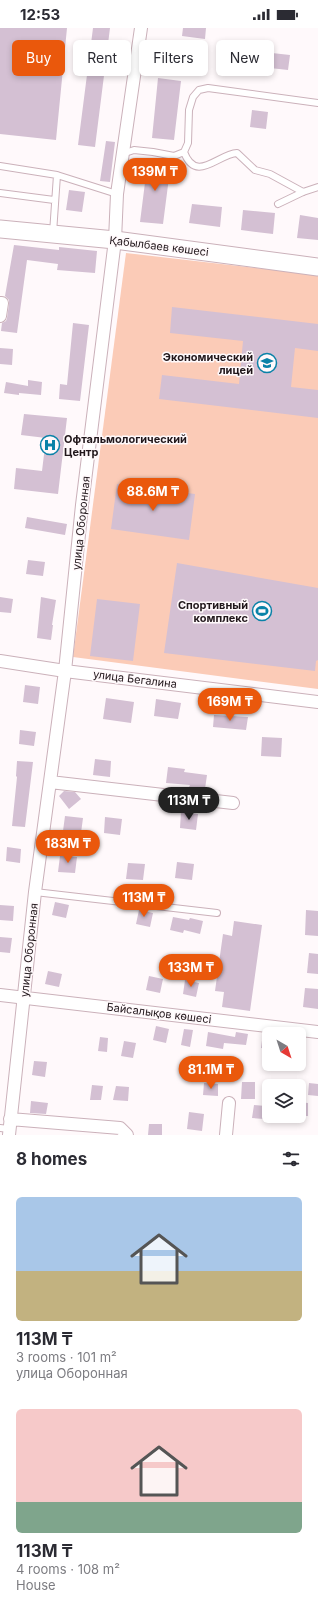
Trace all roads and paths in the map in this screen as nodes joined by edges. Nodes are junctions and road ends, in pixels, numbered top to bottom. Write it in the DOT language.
graph roads {
  1 [pos="141,28"];
  2 [pos="318,103"];
  3 [pos="184,152"];
  4 [pos="122,154"];
  5 [pos="0,166"];
  6 [pos="57,175"];
  7 [pos="318,187"];
  8 [pos="303,192"];
  9 [pos="0,193"];
  10 [pos="117,194"];
  11 [pos="54,200"];
  12 [pos="278,204"];
  13 [pos="0,229"];
  14 [pos="52,234"];
  15 [pos="115,240"];
  16 [pos="318,267"];
  17 [pos="0,302"];
  18 [pos="0,316"];
  19 [pos="0,661"];
  20 [pos="65,670"];
  21 [pos="318,702"];
  22 [pos="50,782"];
  23 [pos="233,803"];
  24 [pos="35,892"];
  25 [pos="217,913"];
  26 [pos="0,995"];
  27 [pos="24,998"];
  28 [pos="318,1032"];
  29 [pos="229,1102"];
  30 [pos="7,1128"];
  31 [pos="127,1135"];
  32 [pos="226,1135"];
  1 -- 4 [label="street, улица Оборонная"];
  2 -- 3 [label="lane"];
  3 -- 4 [label="lane"];
  3 -- 8 [label="lane"];
  4 -- 10 [label="street, улица Оборонная"];
  5 -- 6 [label="lane"];
  6 -- 10 [label="lane"];
  6 -- 11 [label="lane"];
  7 -- 8 [label="lane"];
  8 -- 12 [label="lane"];
  9 -- 11 [label="lane"];
  10 -- 15 [label="street, улица Оборонная"];
  11 -- 14 [label="lane"];
  13 -- 14 [label="main road, Қабылбаев көшесі"];
  14 -- 15 [label="main road, Қабылбаев көшесі"];
  15 -- 16 [label="main road, Қабылбаев көшесі"];
  15 -- 20 [label="street, улица Оборонная"];
  17 -- 18 [label="street"];
  19 -- 20 [label="street, улица Бегалина"];
  20 -- 21 [label="street, улица Бегалина"];
  20 -- 22 [label="street, улица Оборонная"];
  22 -- 23 [label="street"];
  22 -- 24 [label="street, улица Оборонная"];
  24 -- 25 [label="lane"];
  24 -- 27 [label="street, улица Оборонная"];
  26 -- 27 [label="street, Байсалықов көшесі"];
  27 -- 28 [label="street, Байсалықов көшесі"];
  27 -- 30 [label="street, улица Оборонная"];
  29 -- 32 [label="street"];
  30 -- 31 [label="street, улица Оборонная"];
}
